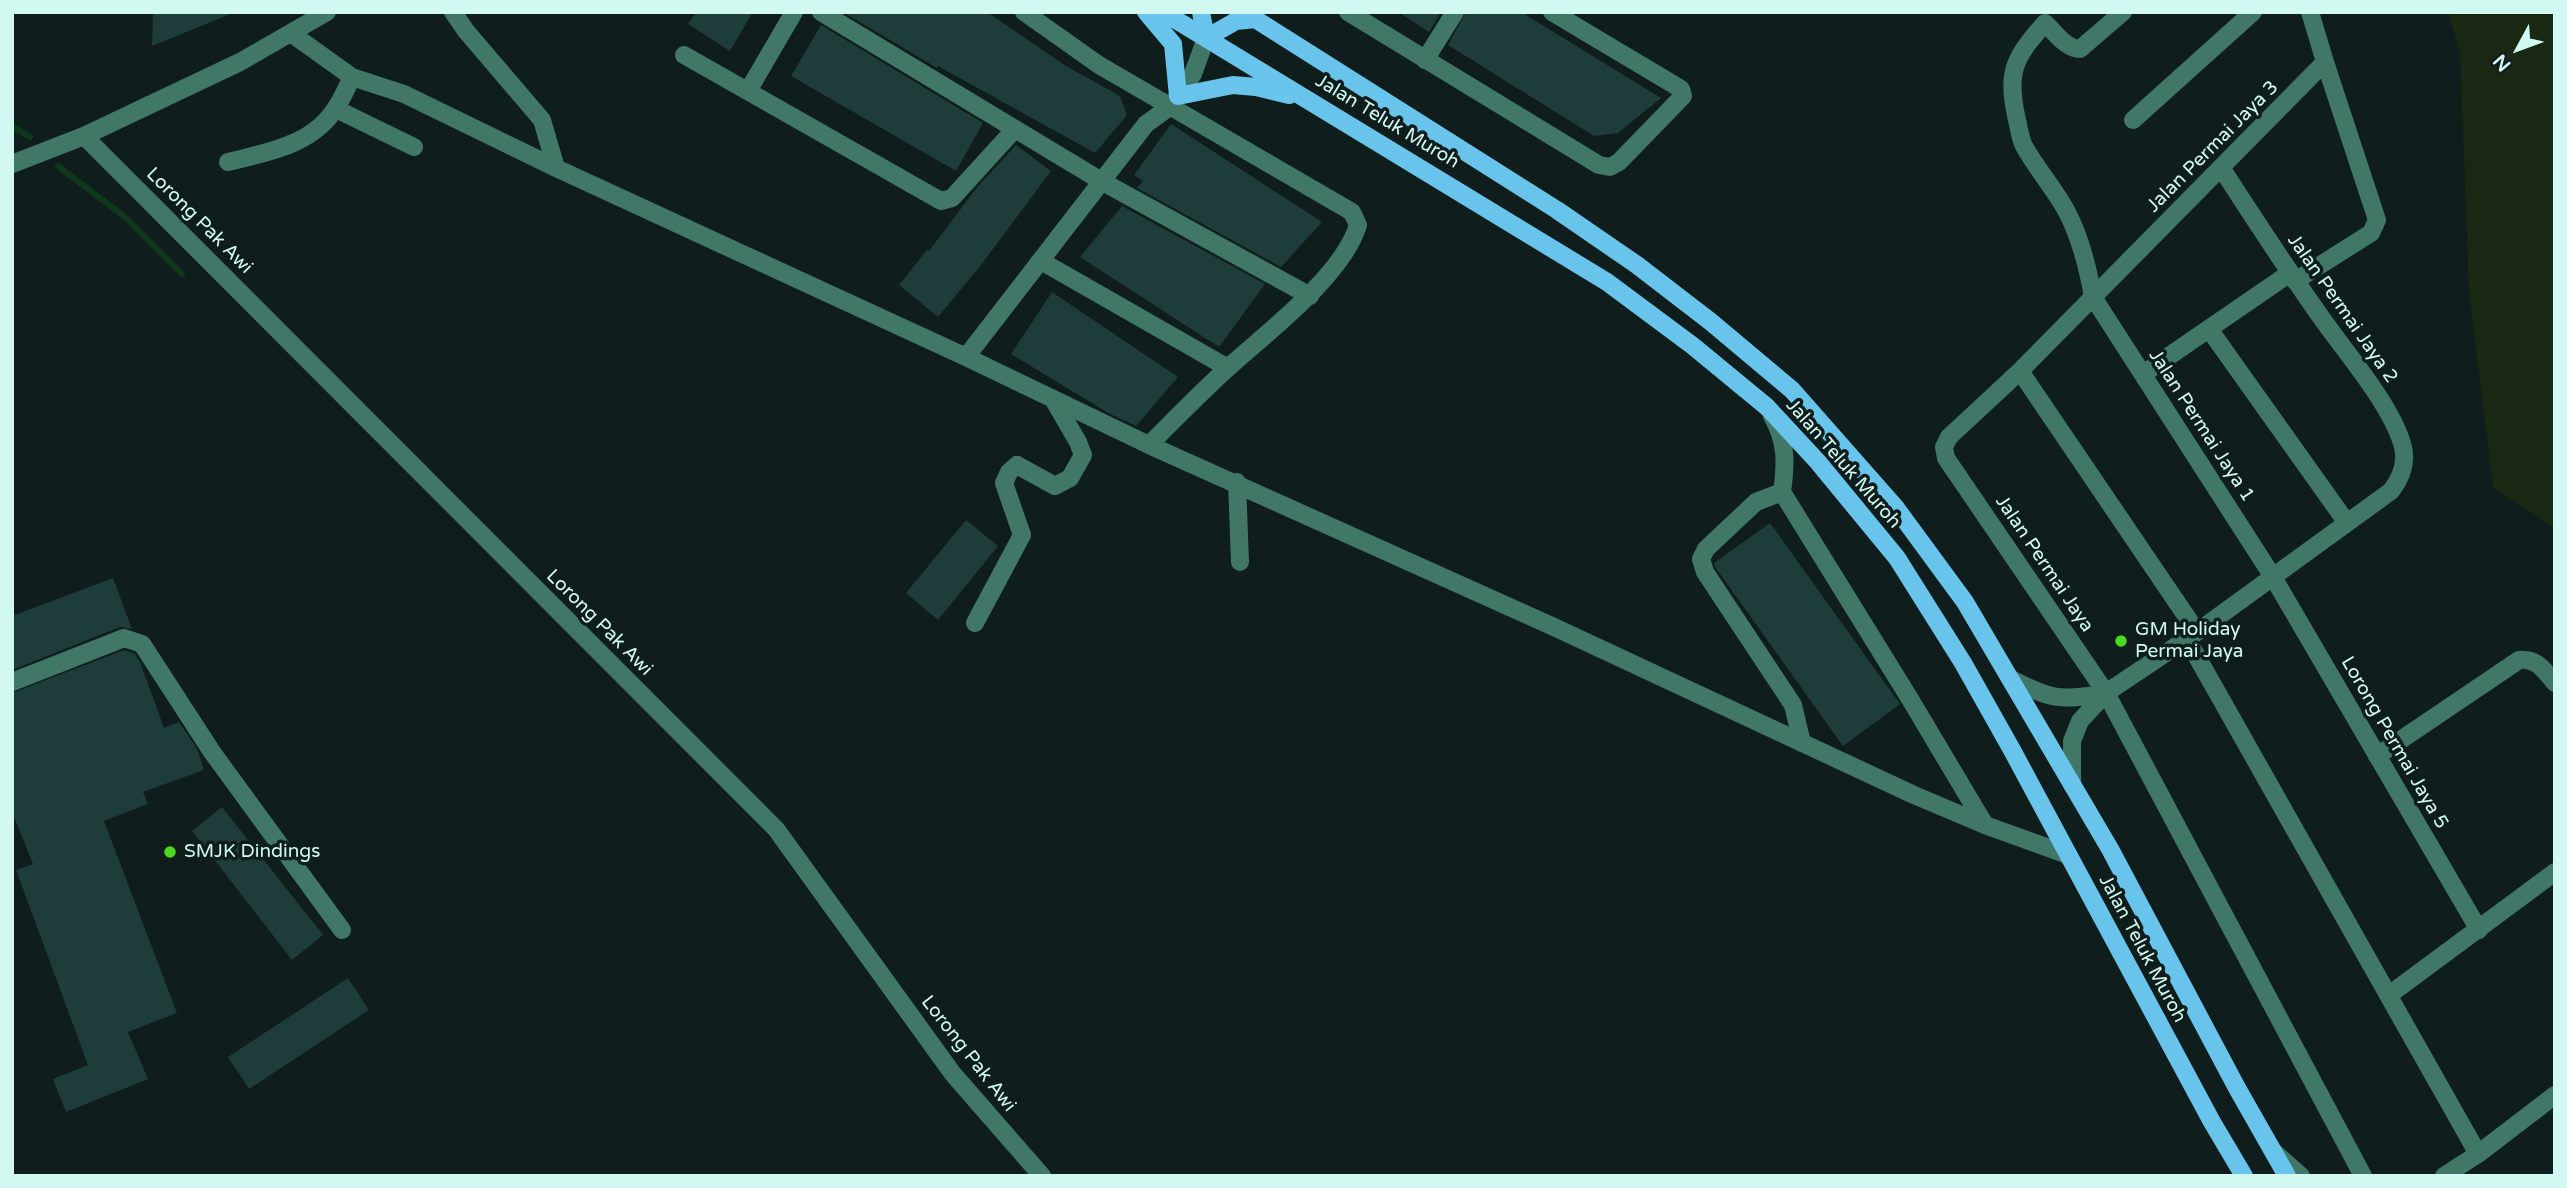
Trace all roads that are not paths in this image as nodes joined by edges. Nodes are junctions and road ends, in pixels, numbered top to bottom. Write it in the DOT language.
graph roads {
  1 [pos="327,12"];
  2 [pos="453,12"];
  3 [pos="794,12"];
  4 [pos="821,12"];
  5 [pos="1024,12"];
  6 [pos="1146,12"];
  7 [pos="1163,12"];
  8 [pos="1201,12"];
  9 [pos="1348,12"];
  10 [pos="1455,12"];
  11 [pos="1552,12"];
  12 [pos="2123,12"];
  13 [pos="2253,12"];
  14 [pos="2310,12"];
  15 [pos="1253,15"];
  16 [pos="2048,18"];
  17 [pos="292,34"];
  18 [pos="1206,38"];
  19 [pos="684,55"];
  20 [pos="1425,60"];
  21 [pos="2325,62"];
  22 [pos="352,77"];
  23 [pos="748,91"];
  24 [pos="1310,100"];
  25 [pos="1174,101"];
  26 [pos="336,109"];
  27 [pos="2133,120"];
  28 [pos="1014,130"];
  29 [pos="84,136"];
  30 [pos="414,147"];
  31 [pos="228,162"];
  32 [pos="12,164"];
  33 [pos="556,168"];
  34 [pos="2222,169"];
  35 [pos="1103,182"];
  36 [pos="1041,261"];
  37 [pos="2292,277"];
  38 [pos="1310,296"];
  39 [pos="2093,297"];
  40 [pos="2208,329"];
  41 [pos="966,357"];
  42 [pos="1228,368"];
  43 [pos="2020,371"];
  44 [pos="2143,374"];
  45 [pos="1053,399"];
  46 [pos="1767,407"];
  47 [pos="1149,444"];
  48 [pos="1946,458"];
  49 [pos="1237,482"];
  50 [pos="1782,492"];
  51 [pos="2347,523"];
  52 [pos="1240,562"];
  53 [pos="2273,578"];
  54 [pos="975,623"];
  55 [pos="2192,635"];
  56 [pos="2011,679"];
  57 [pos="12,682"];
  58 [pos="2555,683"];
  59 [pos="2106,693"];
  60 [pos="1802,743"];
  61 [pos="2377,756"];
  62 [pos="2072,785"];
  63 [pos="1985,825"];
  64 [pos="2068,855"];
  65 [pos="2555,872"];
  66 [pos="342,930"];
  67 [pos="2479,930"];
  68 [pos="2389,995"];
  69 [pos="2555,1095"];
  70 [pos="2274,1152"];
  71 [pos="2478,1154"];
  72 [pos="1042,1176"];
  73 [pos="2244,1176"];
  74 [pos="2287,1176"];
  75 [pos="2301,1176"];
  76 [pos="2363,1176"];
  77 [pos="2444,1176"];
  1 -- 17 [label="street"];
  2 -- 33 [label="street"];
  3 -- 23 [label="street"];
  4 -- 28 [label="street"];
  5 -- 25 [label="street"];
  6 -- 25 [label="main road"];
  7 -- 18 [label="main road, Jalan Teluk Muroh"];
  8 -- 18 [label="main road"];
  9 -- 20 [label="street"];
  10 -- 20 [label="street"];
  11 -- 20 [label="street"];
  12 -- 16 [label="street"];
  13 -- 27 [label="street"];
  14 -- 21 [label="street"];
  15 -- 18 [label="main road"];
  15 -- 56 [label="main road, Jalan Teluk Muroh"];
  16 -- 39 [label="street"];
  17 -- 22 [label="street"];
  17 -- 29 [label="street"];
  18 -- 24 [label="main road, Jalan Teluk Muroh"];
  18 -- 25 [label="street"];
  19 -- 23 [label="street"];
  21 -- 34 [label="street, Jalan Permai Jaya 3"];
  21 -- 37 [label="street"];
  22 -- 26 [label="street"];
  22 -- 33 [label="street"];
  23 -- 28 [label="street"];
  24 -- 25 [label="main road"];
  24 -- 46 [label="main road, Jalan Teluk Muroh"];
  25 -- 35 [label="street"];
  25 -- 38 [label="street"];
  26 -- 30 [label="street"];
  26 -- 31 [label="street"];
  28 -- 35 [label="street"];
  29 -- 32 [label="street"];
  29 -- 72 [label="street, Lorong Pak Awi"];
  33 -- 41 [label="street"];
  34 -- 37 [label="street, Jalan Permai Jaya 2"];
  34 -- 39 [label="street, Jalan Permai Jaya 3"];
  35 -- 36 [label="street"];
  35 -- 38 [label="street"];
  36 -- 41 [label="street"];
  36 -- 42 [label="street"];
  37 -- 40 [label="street"];
  37 -- 51 [label="street, Jalan Permai Jaya 2"];
  38 -- 42 [label="street"];
  39 -- 43 [label="street, Jalan Permai Jaya 3"];
  39 -- 44 [label="street, Jalan Permai Jaya 1"];
  40 -- 44 [label="street"];
  40 -- 51 [label="street"];
  41 -- 45 [label="street"];
  42 -- 47 [label="street"];
  43 -- 48 [label="street, Jalan Permai Jaya 3"];
  43 -- 55 [label="street"];
  44 -- 53 [label="street, Jalan Permai Jaya 1"];
  45 -- 47 [label="street"];
  45 -- 54 [label="street"];
  46 -- 50 [label="street"];
  46 -- 64 [label="main road, Jalan Teluk Muroh"];
  47 -- 49 [label="street"];
  48 -- 59 [label="street, Jalan Permai Jaya"];
  49 -- 52 [label="street"];
  49 -- 60 [label="street"];
  50 -- 60 [label="street"];
  50 -- 63 [label="street"];
  51 -- 53 [label="street"];
  53 -- 55 [label="street"];
  53 -- 61 [label="street, Lorong Permai Jaya 5"];
  55 -- 59 [label="street"];
  55 -- 68 [label="street"];
  56 -- 59 [label="street"];
  56 -- 62 [label="main road, Jalan Teluk Muroh"];
  57 -- 66 [label="street"];
  58 -- 61 [label="street"];
  59 -- 62 [label="street"];
  59 -- 76 [label="street, Jalan Permai Jaya"];
  60 -- 63 [label="street"];
  61 -- 67 [label="street, Lorong Permai Jaya 5"];
  62 -- 70 [label="main road, Jalan Teluk Muroh"];
  63 -- 64 [label="street"];
  64 -- 73 [label="main road, Jalan Teluk Muroh"];
  65 -- 67 [label="street"];
  67 -- 68 [label="street"];
  68 -- 71 [label="street"];
  69 -- 71 [label="street"];
  70 -- 74 [label="main road, Jalan Teluk Muroh"];
  70 -- 75 [label="street"];
  71 -- 77 [label="street"];
}
